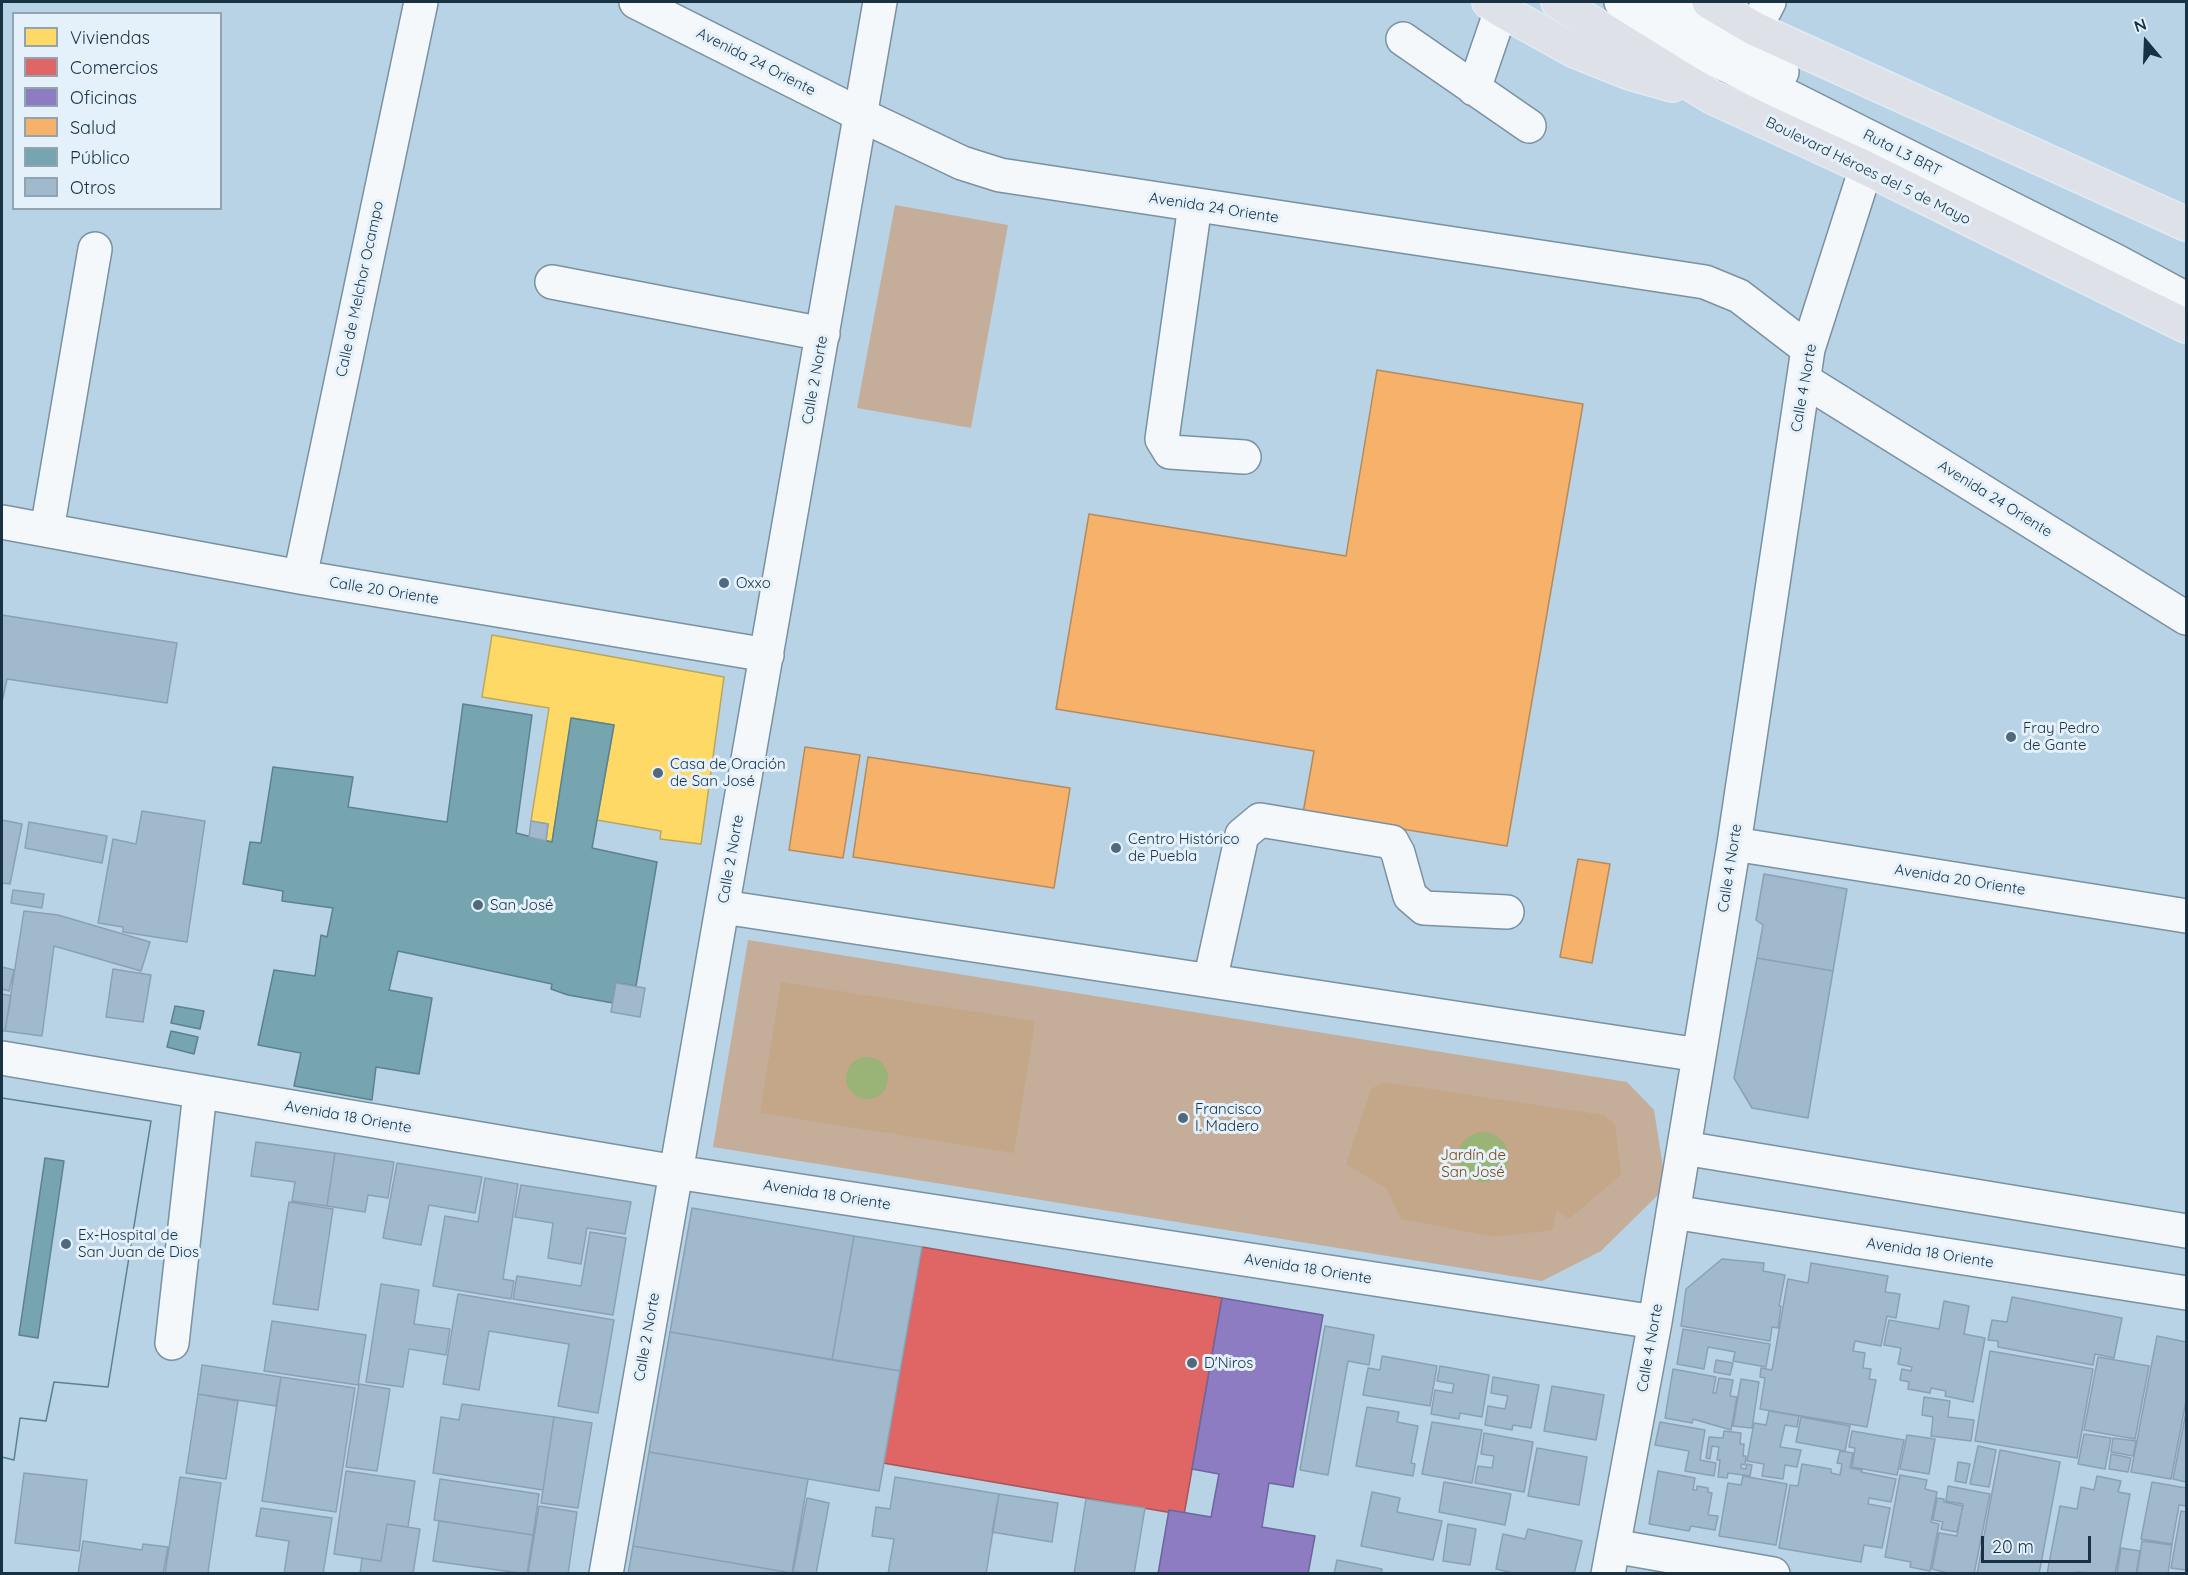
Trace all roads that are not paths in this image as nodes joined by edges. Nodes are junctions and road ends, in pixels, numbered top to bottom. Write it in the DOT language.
graph roads {
  1 [pos="421,2"];
  2 [pos="636,2"];
  3 [pos="1558,2"];
  4 [pos="1622,2"];
  5 [pos="1670,2"];
  6 [pos="1709,2"];
  7 [pos="1719,2"];
  8 [pos="874,4"];
  9 [pos="1495,6"];
  10 [pos="1762,15"];
  11 [pos="1402,39"];
  12 [pos="1474,89"];
  13 [pos="1712,97"];
  14 [pos="861,115"];
  15 [pos="1529,126"];
  16 [pos="1866,168"];
  17 [pos="1195,205"];
  18 [pos="2187,224"];
  19 [pos="95,249"];
  20 [pos="2187,280"];
  21 [pos="552,282"];
  22 [pos="2187,299"];
  23 [pos="2187,326"];
  24 [pos="823,334"];
  25 [pos="1806,364"];
  26 [pos="1244,457"];
  27 [pos="2,522"];
  28 [pos="47,530"];
  29 [pos="300,577"];
  30 [pos="2187,618"];
  31 [pos="767,655"];
  32 [pos="1734,843"];
  33 [pos="723,907"];
  34 [pos="1507,912"];
  35 [pos="2187,916"];
  36 [pos="1210,981"];
  37 [pos="1699,1056"];
  38 [pos="2,1058"];
  39 [pos="200,1092"];
  40 [pos="1684,1148"];
  41 [pos="676,1172"];
  42 [pos="1673,1212"];
  43 [pos="2187,1231"];
  44 [pos="2187,1293"];
  45 [pos="1655,1322"];
  46 [pos="172,1343"];
  47 [pos="1610,1560"];
  48 [pos="606,1574"];
  49 [pos="1773,1574"];
  1 -- 29 [label="street, Calle de Melchor Ocampo"];
  2 -- 14 [label="street, Avenida 24 Oriente"];
  3 -- 13 [label="main road, Boulevard Héroes del 5 de Mayo"];
  4 -- 22 [label="street, Ruta L3 BRT"];
  5 -- 20 [label="street, Ruta L3 BRT"];
  6 -- 10 [label="main road"];
  7 -- 10 [label="main road"];
  8 -- 14 [label="street, Calle 2 Norte"];
  9 -- 12 [label="street"];
  9 -- 13 [label="main road"];
  10 -- 18 [label="main road"];
  11 -- 12 [label="street"];
  12 -- 15 [label="street"];
  13 -- 16 [label="main road, Boulevard Héroes del 5 de Mayo"];
  14 -- 17 [label="street, Avenida 24 Oriente"];
  14 -- 24 [label="street, Calle 2 Norte"];
  16 -- 23 [label="main road, Boulevard Héroes del 5 de Mayo"];
  16 -- 25 [label="street, Calle 4 Norte"];
  17 -- 25 [label="street, Avenida 24 Oriente"];
  17 -- 26 [label="street"];
  19 -- 28 [label="street"];
  21 -- 24 [label="street"];
  24 -- 31 [label="street, Calle 2 Norte"];
  25 -- 30 [label="street, Avenida 24 Oriente"];
  25 -- 32 [label="street, Calle 4 Norte"];
  27 -- 28 [label="street, Calle 20 Oriente"];
  28 -- 29 [label="street, Calle 20 Oriente"];
  29 -- 31 [label="street, Calle 20 Oriente"];
  31 -- 33 [label="street, Calle 2 Norte"];
  32 -- 35 [label="street, Avenida 20 Oriente"];
  32 -- 37 [label="street, Calle 4 Norte"];
  33 -- 36 [label="street"];
  33 -- 41 [label="street, Calle 2 Norte"];
  34 -- 36 [label="street"];
  36 -- 37 [label="street"];
  37 -- 40 [label="street, Calle 4 Norte"];
  38 -- 39 [label="street, Avenida 18 Oriente"];
  39 -- 41 [label="street, Avenida 18 Oriente"];
  39 -- 46 [label="street"];
  40 -- 42 [label="street, Calle 4 Norte"];
  40 -- 43 [label="street"];
  41 -- 45 [label="street, Avenida 18 Oriente"];
  41 -- 48 [label="street, Calle 2 Norte"];
  42 -- 44 [label="street, Avenida 18 Oriente"];
  42 -- 45 [label="street, Calle 4 Norte"];
  45 -- 47 [label="street, Calle 4 Norte"];
  47 -- 49 [label="street"];
}
